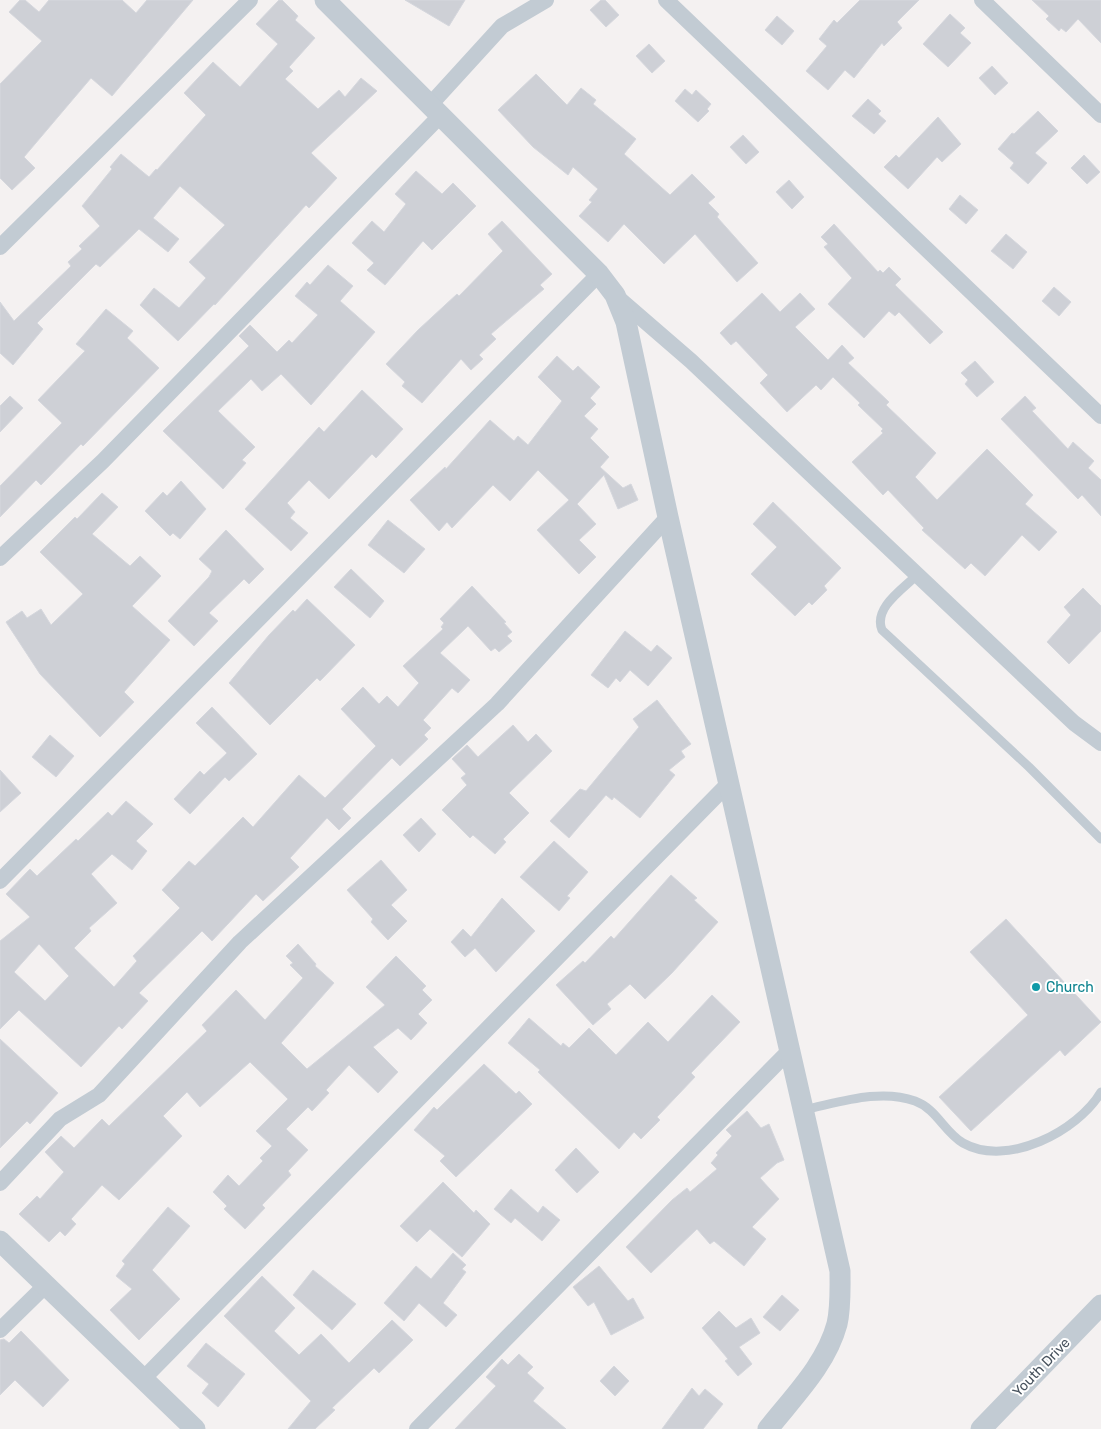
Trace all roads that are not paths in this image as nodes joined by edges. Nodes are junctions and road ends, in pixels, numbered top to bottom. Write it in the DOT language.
graph roads {
  1 [pos="250,0"];
  2 [pos="325,0"];
  3 [pos="546,0"];
  4 [pos="666,0"];
  5 [pos="982,0"];
  6 [pos="434,111"];
  7 [pos="1101,115"];
  8 [pos="0,247"];
  9 [pos="599,274"];
  10 [pos="615,295"];
  11 [pos="1101,416"];
  12 [pos="668,517"];
  13 [pos="0,558"];
  14 [pos="917,575"];
  15 [pos="1101,743"];
  16 [pos="728,784"];
  17 [pos="1101,839"];
  18 [pos="0,881"];
  19 [pos="789,1051"];
  20 [pos="1101,1092"];
  21 [pos="802,1110"];
  22 [pos="0,1183"];
  23 [pos="0,1241"];
  24 [pos="46,1285"];
  25 [pos="1101,1305"];
  26 [pos="0,1330"];
  27 [pos="143,1379"];
  28 [pos="195,1429"];
  29 [pos="417,1429"];
  30 [pos="768,1429"];
  31 [pos="981,1429"];
  1 -- 8 [label="street"];
  2 -- 6 [label="street"];
  3 -- 6 [label="street"];
  4 -- 11 [label="street"];
  5 -- 7 [label="street"];
  6 -- 9 [label="street"];
  6 -- 13 [label="street"];
  9 -- 10 [label="street"];
  9 -- 18 [label="street"];
  10 -- 12 [label="street"];
  10 -- 14 [label="street"];
  12 -- 16 [label="street"];
  12 -- 22 [label="street"];
  14 -- 15 [label="street"];
  14 -- 17 [label="lane"];
  16 -- 19 [label="street"];
  16 -- 27 [label="street"];
  19 -- 21 [label="street"];
  19 -- 29 [label="street"];
  20 -- 21 [label="lane"];
  21 -- 30 [label="street"];
  23 -- 24 [label="street"];
  24 -- 26 [label="street"];
  24 -- 27 [label="street"];
  25 -- 31 [label="street, Youth Drive"];
  27 -- 28 [label="street"];
}
